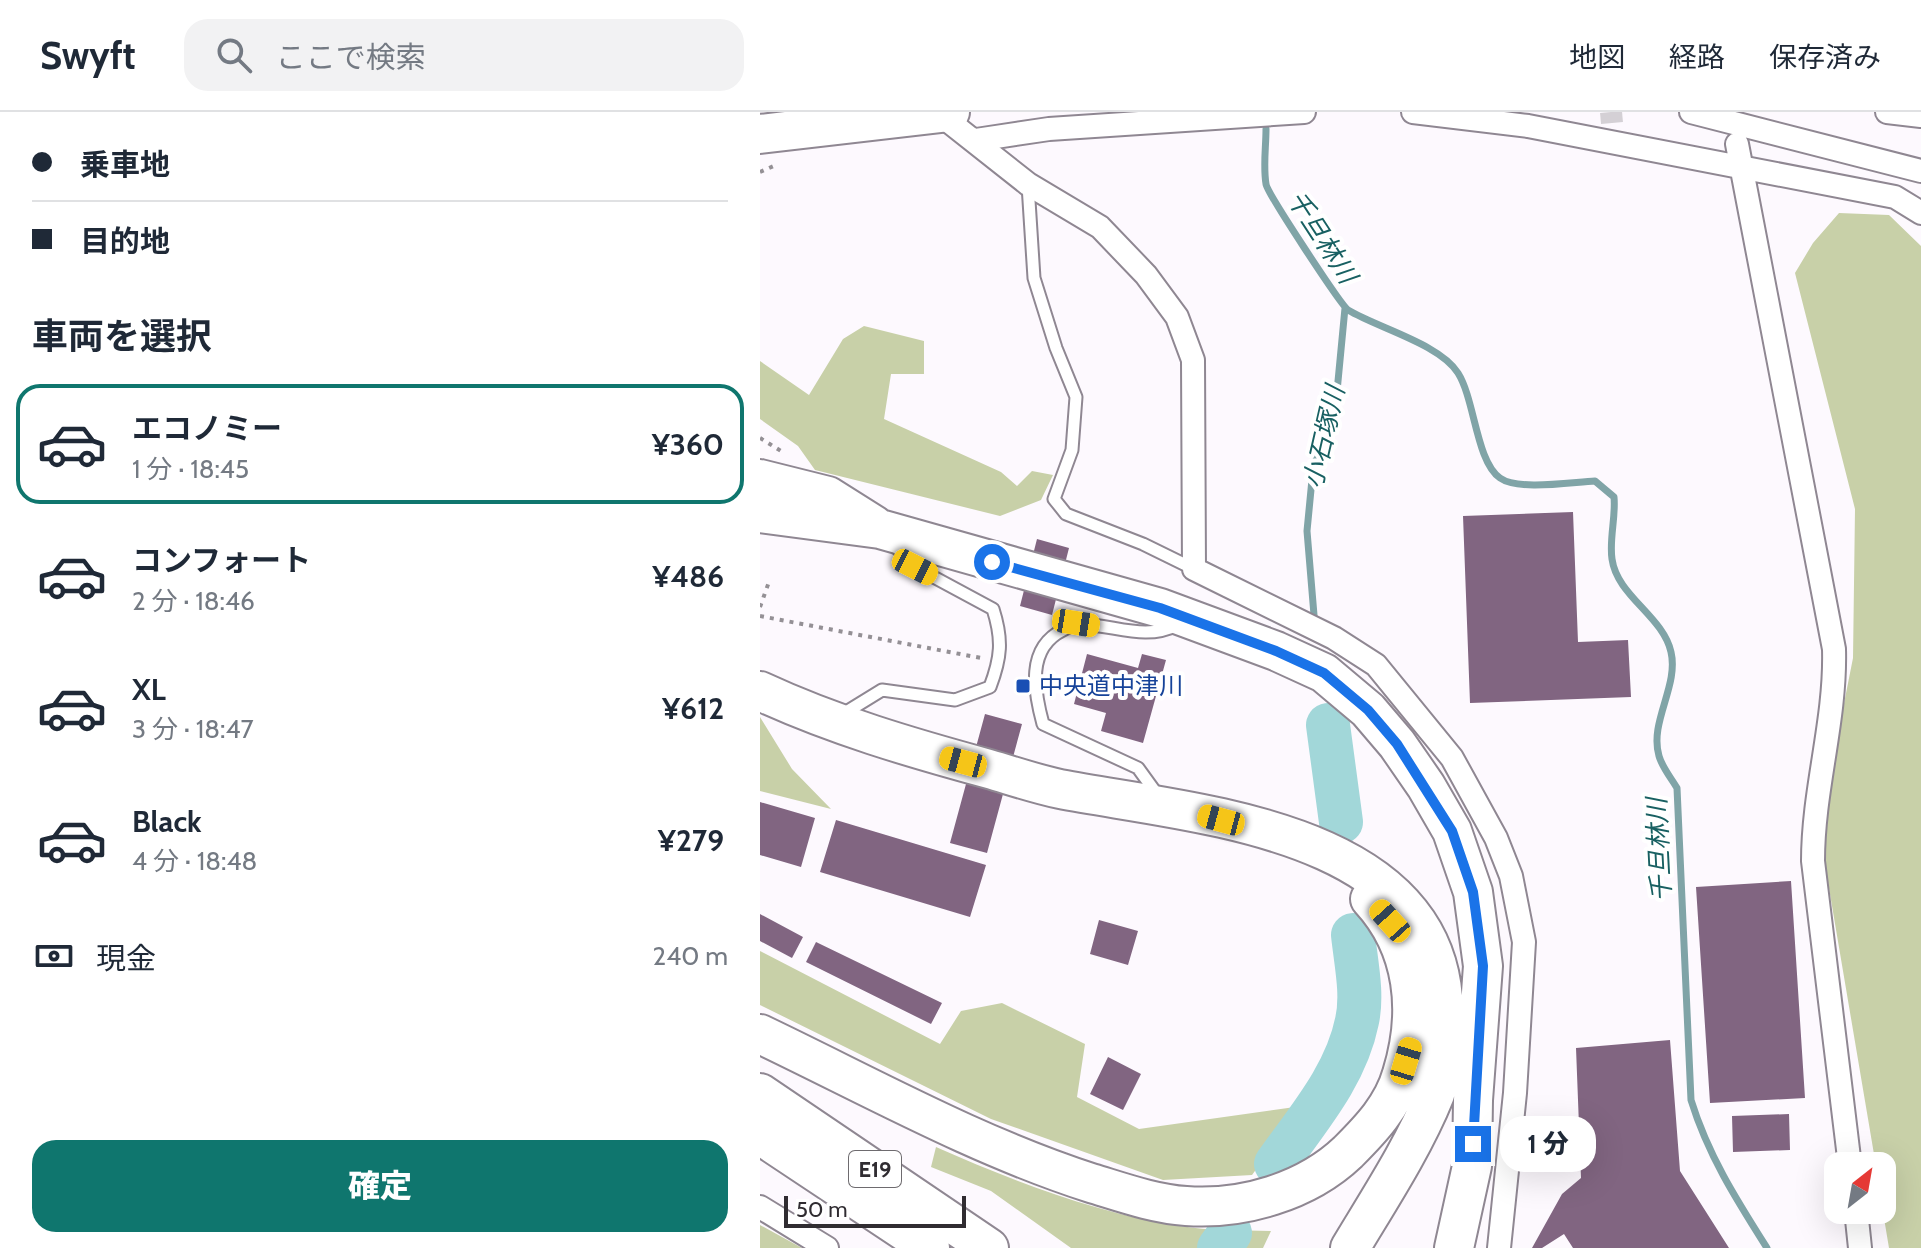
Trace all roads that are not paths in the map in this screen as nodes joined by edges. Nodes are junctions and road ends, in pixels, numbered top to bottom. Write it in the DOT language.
graph roads {
  1 [pos="938,112"];
  2 [pos="950,112"];
  3 [pos="1304,112"];
  4 [pos="1413,112"];
  5 [pos="1691,112"];
  6 [pos="1887,112"];
  7 [pos="1921,116"];
  8 [pos="760,134"];
  9 [pos="976,140"];
  10 [pos="1737,144"];
  11 [pos="1739,168"];
  12 [pos="1921,171"];
  13 [pos="1028,184"];
  14 [pos="1921,213"];
  15 [pos="760,479"];
  16 [pos="760,513"];
  17 [pos="880,529"];
  18 [pos="1194,569"];
  19 [pos="1190,619"];
  20 [pos="760,667"];
  21 [pos="760,691"];
  22 [pos="834,720"];
  23 [pos="1166,807"];
  24 [pos="1288,839"];
  25 [pos="1479,1020"];
  26 [pos="760,1034"];
  27 [pos="760,1093"];
  28 [pos="760,1135"];
  29 [pos="1848,1152"];
  30 [pos="760,1207"];
  31 [pos="1857,1224"];
  32 [pos="827,1248"];
  33 [pos="930,1248"];
  34 [pos="989,1248"];
  35 [pos="1350,1248"];
  36 [pos="1377,1248"];
  37 [pos="1454,1248"];
  38 [pos="1499,1248"];
  39 [pos="1860,1248"];
  1 -- 2 [label="highway"];
  1 -- 8 [label="highway"];
  1 -- 9 [label="street"];
  3 -- 9 [label="street"];
  4 -- 11 [label="street"];
  5 -- 12 [label="street"];
  6 -- 7 [label="street"];
  9 -- 13 [label="street"];
  10 -- 11 [label="street"];
  11 -- 14 [label="street"];
  11 -- 29 [label="street"];
  13 -- 18 [label="street"];
  13 -- 18 [label="lane"];
  15 -- 17 [label="highway"];
  16 -- 17 [label="highway"];
  17 -- 19 [label="highway"];
  17 -- 22 [label="lane"];
  18 -- 38 [label="street"];
  19 -- 23 [label="lane"];
  19 -- 25 [label="highway"];
  20 -- 22 [label="highway"];
  21 -- 22 [label="highway"];
  22 -- 23 [label="highway"];
  23 -- 24 [label="highway"];
  24 -- 26 [label="highway"];
  24 -- 35 [label="highway"];
  25 -- 36 [label="highway"];
  25 -- 37 [label="highway"];
  27 -- 34 [label="highway, E19"];
  28 -- 33 [label="highway, E19"];
  30 -- 32 [label="street"];
  31 -- 39 [label="street"];
}
